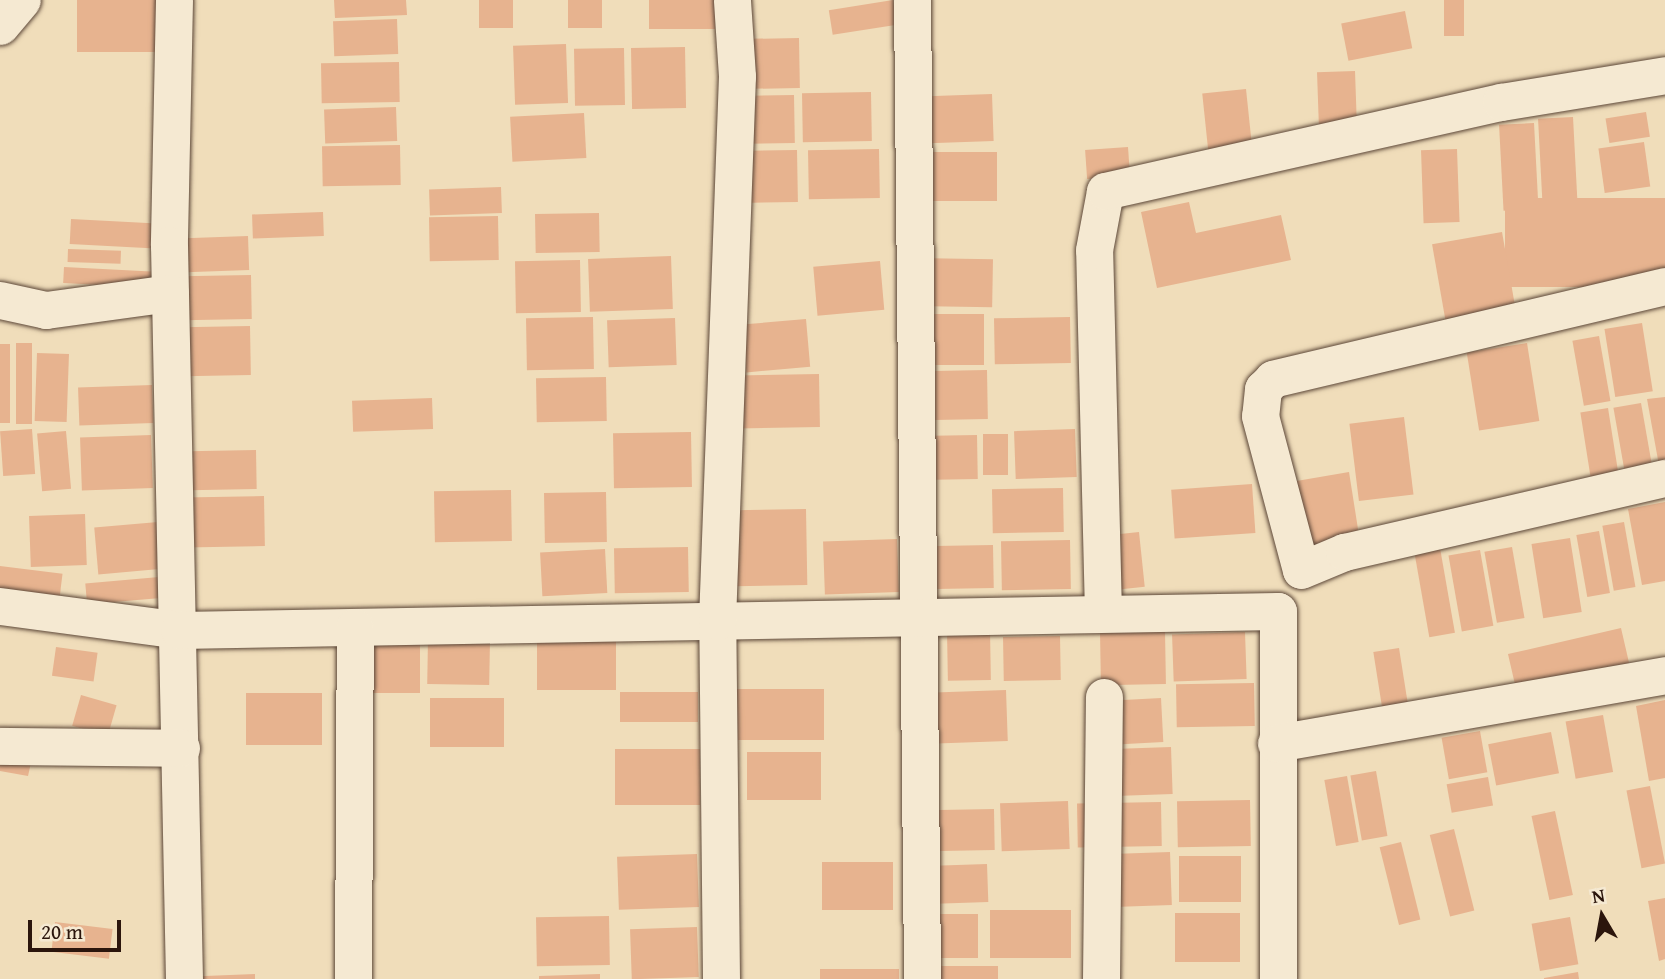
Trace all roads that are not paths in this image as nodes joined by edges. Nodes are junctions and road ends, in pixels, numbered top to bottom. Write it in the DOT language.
graph roads {
  1 [pos="22,0"];
  2 [pos="174,0"];
  3 [pos="732,0"];
  4 [pos="912,0"];
  5 [pos="0,26"];
  6 [pos="1665,75"];
  7 [pos="1665,286"];
  8 [pos="170,293"];
  9 [pos="0,300"];
  10 [pos="1665,478"];
  11 [pos="0,606"];
  12 [pos="1103,614"];
  13 [pos="914,617"];
  14 [pos="717,621"];
  15 [pos="355,627"];
  16 [pos="179,630"];
  17 [pos="1665,675"];
  18 [pos="1104,697"];
  19 [pos="1276,743"];
  20 [pos="0,746"];
  21 [pos="181,748"];
  22 [pos="184,979"];
  23 [pos="353,979"];
  24 [pos="721,979"];
  25 [pos="922,979"];
  26 [pos="1101,979"];
  27 [pos="1278,979"];
  1 -- 5 [label="street"];
  2 -- 8 [label="street"];
  3 -- 14 [label="street"];
  4 -- 13 [label="street"];
  6 -- 12 [label="street"];
  7 -- 10 [label="street"];
  8 -- 9 [label="street"];
  8 -- 16 [label="street"];
  11 -- 16 [label="street"];
  12 -- 13 [label="street"];
  12 -- 19 [label="street"];
  13 -- 14 [label="street"];
  13 -- 25 [label="street"];
  14 -- 15 [label="street"];
  14 -- 24 [label="street"];
  15 -- 16 [label="street"];
  15 -- 23 [label="street"];
  16 -- 21 [label="street"];
  17 -- 19 [label="street"];
  18 -- 26 [label="street"];
  19 -- 27 [label="street"];
  20 -- 21 [label="street"];
  21 -- 22 [label="street"];
}
